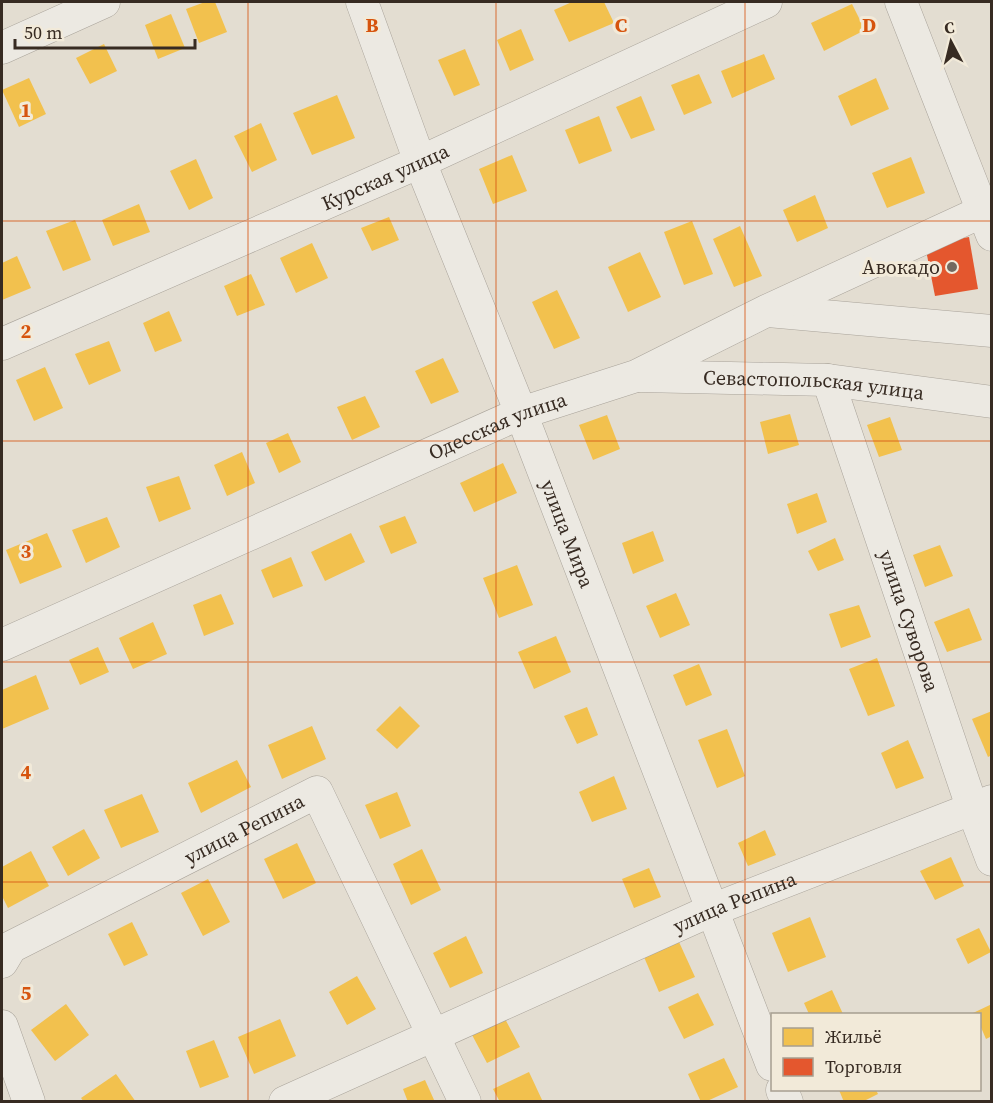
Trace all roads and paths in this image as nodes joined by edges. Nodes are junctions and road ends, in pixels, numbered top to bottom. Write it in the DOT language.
graph roads {
  1 [pos="104,2"];
  2 [pos="362,2"];
  3 [pos="766,2"];
  4 [pos="901,2"];
  5 [pos="2,48"];
  6 [pos="420,162"];
  7 [pos="988,217"];
  8 [pos="766,311"];
  9 [pos="992,331"];
  10 [pos="2,344"];
  11 [pos="636,376"];
  12 [pos="828,380"];
  13 [pos="992,402"];
  14 [pos="521,413"];
  15 [pos="2,645"];
  16 [pos="982,805"];
  17 [pos="992,860"];
  18 [pos="712,910"];
  19 [pos="2,962"];
  20 [pos="2,1026"];
  21 [pos="434,1035"];
  22 [pos="771,1062"];
  23 [pos="29,1101"];
  24 [pos="285,1101"];
  25 [pos="465,1101"];
  1 -- 5 [label="street"];
  2 -- 6 [label="street, улица Мира"];
  3 -- 6 [label="street, Курская улица"];
  4 -- 7 [label="street"];
  6 -- 10 [label="street, Курская улица"];
  6 -- 14 [label="street, улица Мира"];
  7 -- 8 [label="street, Одесская улица"];
  8 -- 9 [label="street"];
  8 -- 11 [label="street, Одесская улица"];
  11 -- 12 [label="street, Севастопольская улица"];
  11 -- 14 [label="street, Одесская улица"];
  12 -- 13 [label="street, Севастопольская улица"];
  12 -- 16 [label="street, улица Суворова"];
  14 -- 15 [label="street, Одесская улица"];
  14 -- 18 [label="street, улица Мира"];
  16 -- 17 [label="street, улица Суворова"];
  16 -- 18 [label="street, улица Репина"];
  18 -- 21 [label="street, улица Репина"];
  18 -- 22 [label="street, улица Мира"];
  19 -- 21 [label="street, улица Репина"];
  20 -- 23 [label="street"];
  21 -- 24 [label="street, улица Репина"];
  21 -- 25 [label="street, улица Репина"];
}
